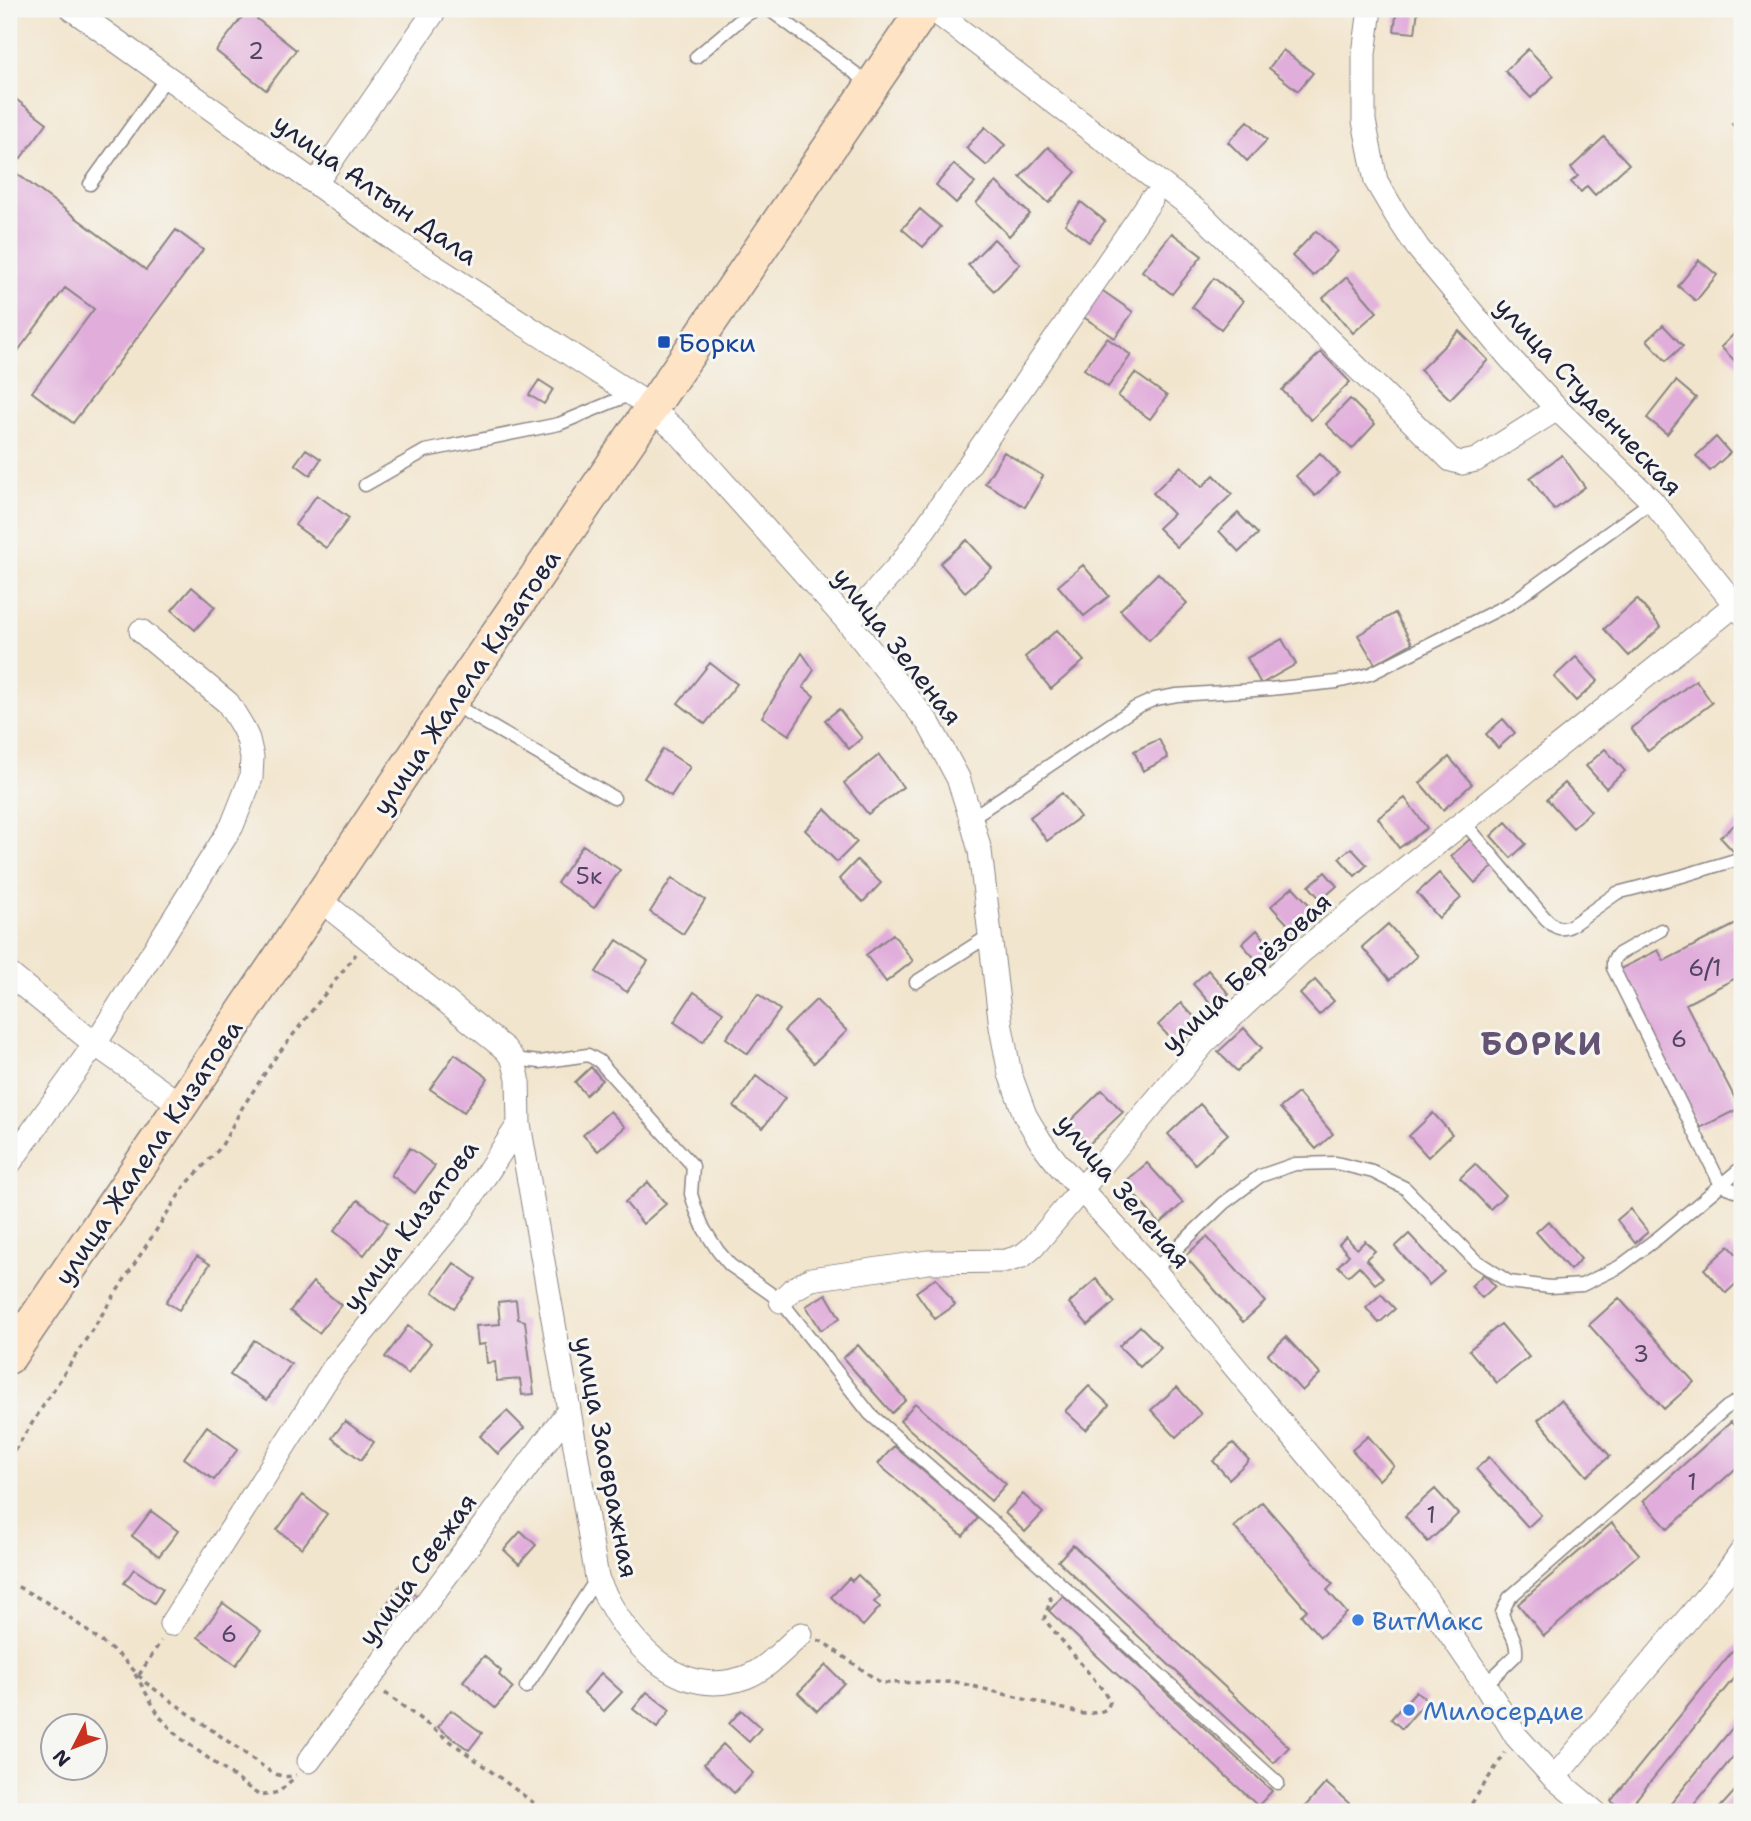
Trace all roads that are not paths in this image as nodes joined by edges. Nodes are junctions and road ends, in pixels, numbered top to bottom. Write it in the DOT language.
graph roads {
  1 [pos="72,9"];
  2 [pos="436,9"];
  3 [pos="766,9"];
  4 [pos="924,9"];
  5 [pos="932,9"];
  6 [pos="1370,9"];
  7 [pos="696,57"];
  8 [pos="167,77"];
  9 [pos="871,85"];
  10 [pos="316,183"];
  11 [pos="90,184"];
  12 [pos="1151,200"];
  13 [pos="641,401"];
  14 [pos="1557,409"];
  15 [pos="365,485"];
  16 [pos="1652,501"];
  17 [pos="1739,609"];
  18 [pos="848,622"];
  19 [pos="141,632"];
  20 [pos="450,703"];
  21 [pos="614,798"];
  22 [pos="971,818"];
  23 [pos="1464,821"];
  24 [pos="1742,858"];
  25 [pos="319,899"];
  26 [pos="1661,930"];
  27 [pos="990,935"];
  28 [pos="9,974"];
  29 [pos="916,982"];
  30 [pos="95,1044"];
  31 [pos="513,1059"];
  32 [pos="181,1105"];
  33 [pos="519,1124"];
  34 [pos="9,1164"];
  35 [pos="1742,1167"];
  36 [pos="1721,1185"];
  37 [pos="1080,1189"];
  38 [pos="1742,1193"];
  39 [pos="1154,1270"];
  40 [pos="781,1301"];
  41 [pos="9,1357"];
  42 [pos="1742,1401"];
  43 [pos="569,1410"];
  44 [pos="1742,1551"];
  45 [pos="1735,1571"];
  46 [pos="597,1577"];
  47 [pos="171,1624"];
  48 [pos="801,1634"];
  49 [pos="1485,1685"];
  50 [pos="526,1688"];
  51 [pos="309,1761"];
  52 [pos="1554,1778"];
  53 [pos="1278,1783"];
  54 [pos="1595,1812"];
  1 -- 8 [label="street, улица Алтын Дала"];
  2 -- 10 [label="street"];
  3 -- 7 [label="lane"];
  3 -- 9 [label="lane"];
  4 -- 9 [label="main road, улица Жалела Кизатова"];
  5 -- 14 [label="street"];
  6 -- 14 [label="street, улица Студенческая"];
  8 -- 10 [label="street, улица Алтын Дала"];
  8 -- 11 [label="lane"];
  9 -- 13 [label="main road, улица Жалела Кизатова"];
  10 -- 13 [label="street, улица Алтын Дала"];
  12 -- 18 [label="street"];
  13 -- 15 [label="lane"];
  13 -- 18 [label="street, улица Зеленая"];
  13 -- 20 [label="main road, улица Жалела Кизатова"];
  14 -- 16 [label="street, улица Студенческая"];
  16 -- 17 [label="street, улица Студенческая"];
  16 -- 22 [label="lane"];
  17 -- 23 [label="street, улица Берёзовая"];
  18 -- 22 [label="street, улица Зеленая"];
  19 -- 30 [label="street"];
  20 -- 21 [label="lane"];
  20 -- 25 [label="main road, улица Жалела Кизатова"];
  22 -- 27 [label="street, улица Зеленая"];
  23 -- 24 [label="lane"];
  23 -- 37 [label="street, улица Берёзовая"];
  25 -- 31 [label="street"];
  25 -- 32 [label="main road, улица Жалела Кизатова"];
  26 -- 36 [label="lane"];
  27 -- 29 [label="lane"];
  27 -- 37 [label="street, улица Зеленая"];
  28 -- 30 [label="street"];
  30 -- 32 [label="street"];
  30 -- 34 [label="street"];
  31 -- 33 [label="street"];
  31 -- 40 [label="lane"];
  32 -- 41 [label="main road, улица Жалела Кизатова"];
  33 -- 43 [label="street, улица Заовражная"];
  33 -- 47 [label="street, улица Кизатова"];
  35 -- 36 [label="lane"];
  36 -- 38 [label="lane"];
  36 -- 39 [label="lane"];
  37 -- 39 [label="street, улица Зеленая"];
  37 -- 40 [label="street, улица Берёзовая"];
  39 -- 49 [label="street, улица Зеленая"];
  40 -- 53 [label="lane"];
  42 -- 49 [label="lane"];
  43 -- 46 [label="street, улица Заовражная"];
  43 -- 51 [label="street, улица Свежая"];
  44 -- 45 [label="street"];
  45 -- 52 [label="street"];
  46 -- 48 [label="street, улица Заовражная"];
  46 -- 50 [label="lane"];
  49 -- 52 [label="street, улица Зеленая"];
  52 -- 54 [label="street, улица Зеленая"];
}
